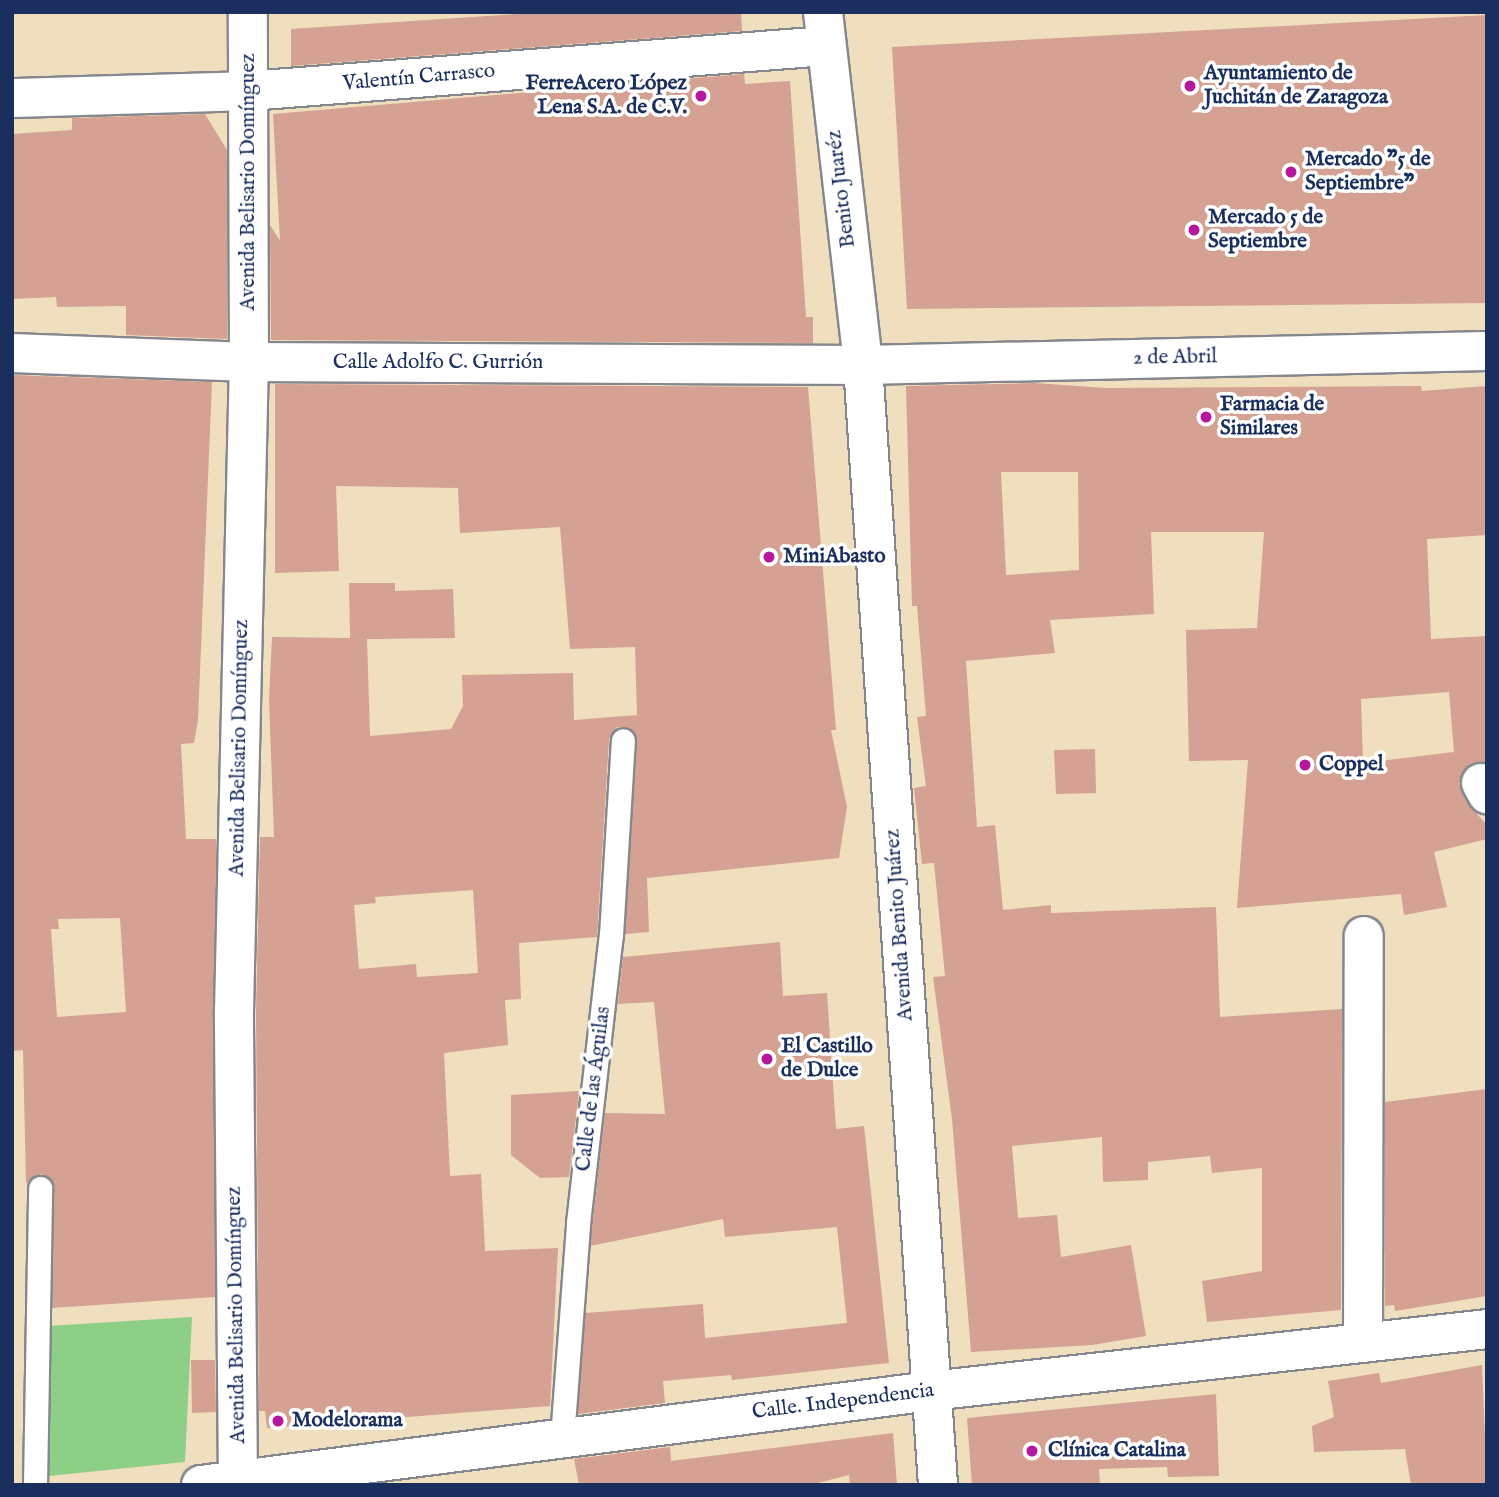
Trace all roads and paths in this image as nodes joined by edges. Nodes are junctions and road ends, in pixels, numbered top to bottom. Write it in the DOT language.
graph roads {
  1 [pos="248,12"];
  2 [pos="825,29"];
  3 [pos="249,91"];
  4 [pos="12,98"];
  5 [pos="1487,351"];
  6 [pos="12,353"];
  7 [pos="249,362"];
  8 [pos="863,365"];
  9 [pos="623,740"];
  10 [pos="1364,936"];
  11 [pos="40,1188"];
  12 [pos="1487,1329"];
  13 [pos="1363,1343"];
  14 [pos="931,1391"];
  15 [pos="562,1438"];
  16 [pos="238,1482"];
  17 [pos="35,1485"];
  18 [pos="201,1485"];
  19 [pos="938,1485"];
  1 -- 3 [label="street, Avenida Belisario Domínguez"];
  2 -- 3 [label="street, Valentín Carrasco"];
  2 -- 8 [label="street, Benito Juaréz"];
  3 -- 4 [label="street, Valentín Carrasco"];
  3 -- 7 [label="street, Avenida Belisario Domínguez"];
  5 -- 8 [label="street, 2 de Abril"];
  6 -- 7 [label="street, Calle Adolfo C. Gurrión"];
  7 -- 8 [label="street, Calle Adolfo C. Gurrión"];
  7 -- 16 [label="street, Avenida Belisario Domínguez"];
  8 -- 14 [label="street, Avenida Benito Juárez"];
  9 -- 15 [label="lane, Calle de las Águilas"];
  10 -- 13 [label="street"];
  11 -- 17 [label="lane"];
  12 -- 13 [label="street, Calle. Independencia"];
  13 -- 14 [label="street, Calle. Independencia"];
  14 -- 15 [label="street, Calle. Independencia"];
  14 -- 19 [label="street, Avenida Benito Juárez"];
  15 -- 16 [label="street, Calle. Independencia"];
  16 -- 18 [label="street, Calle. Independencia"];
}
